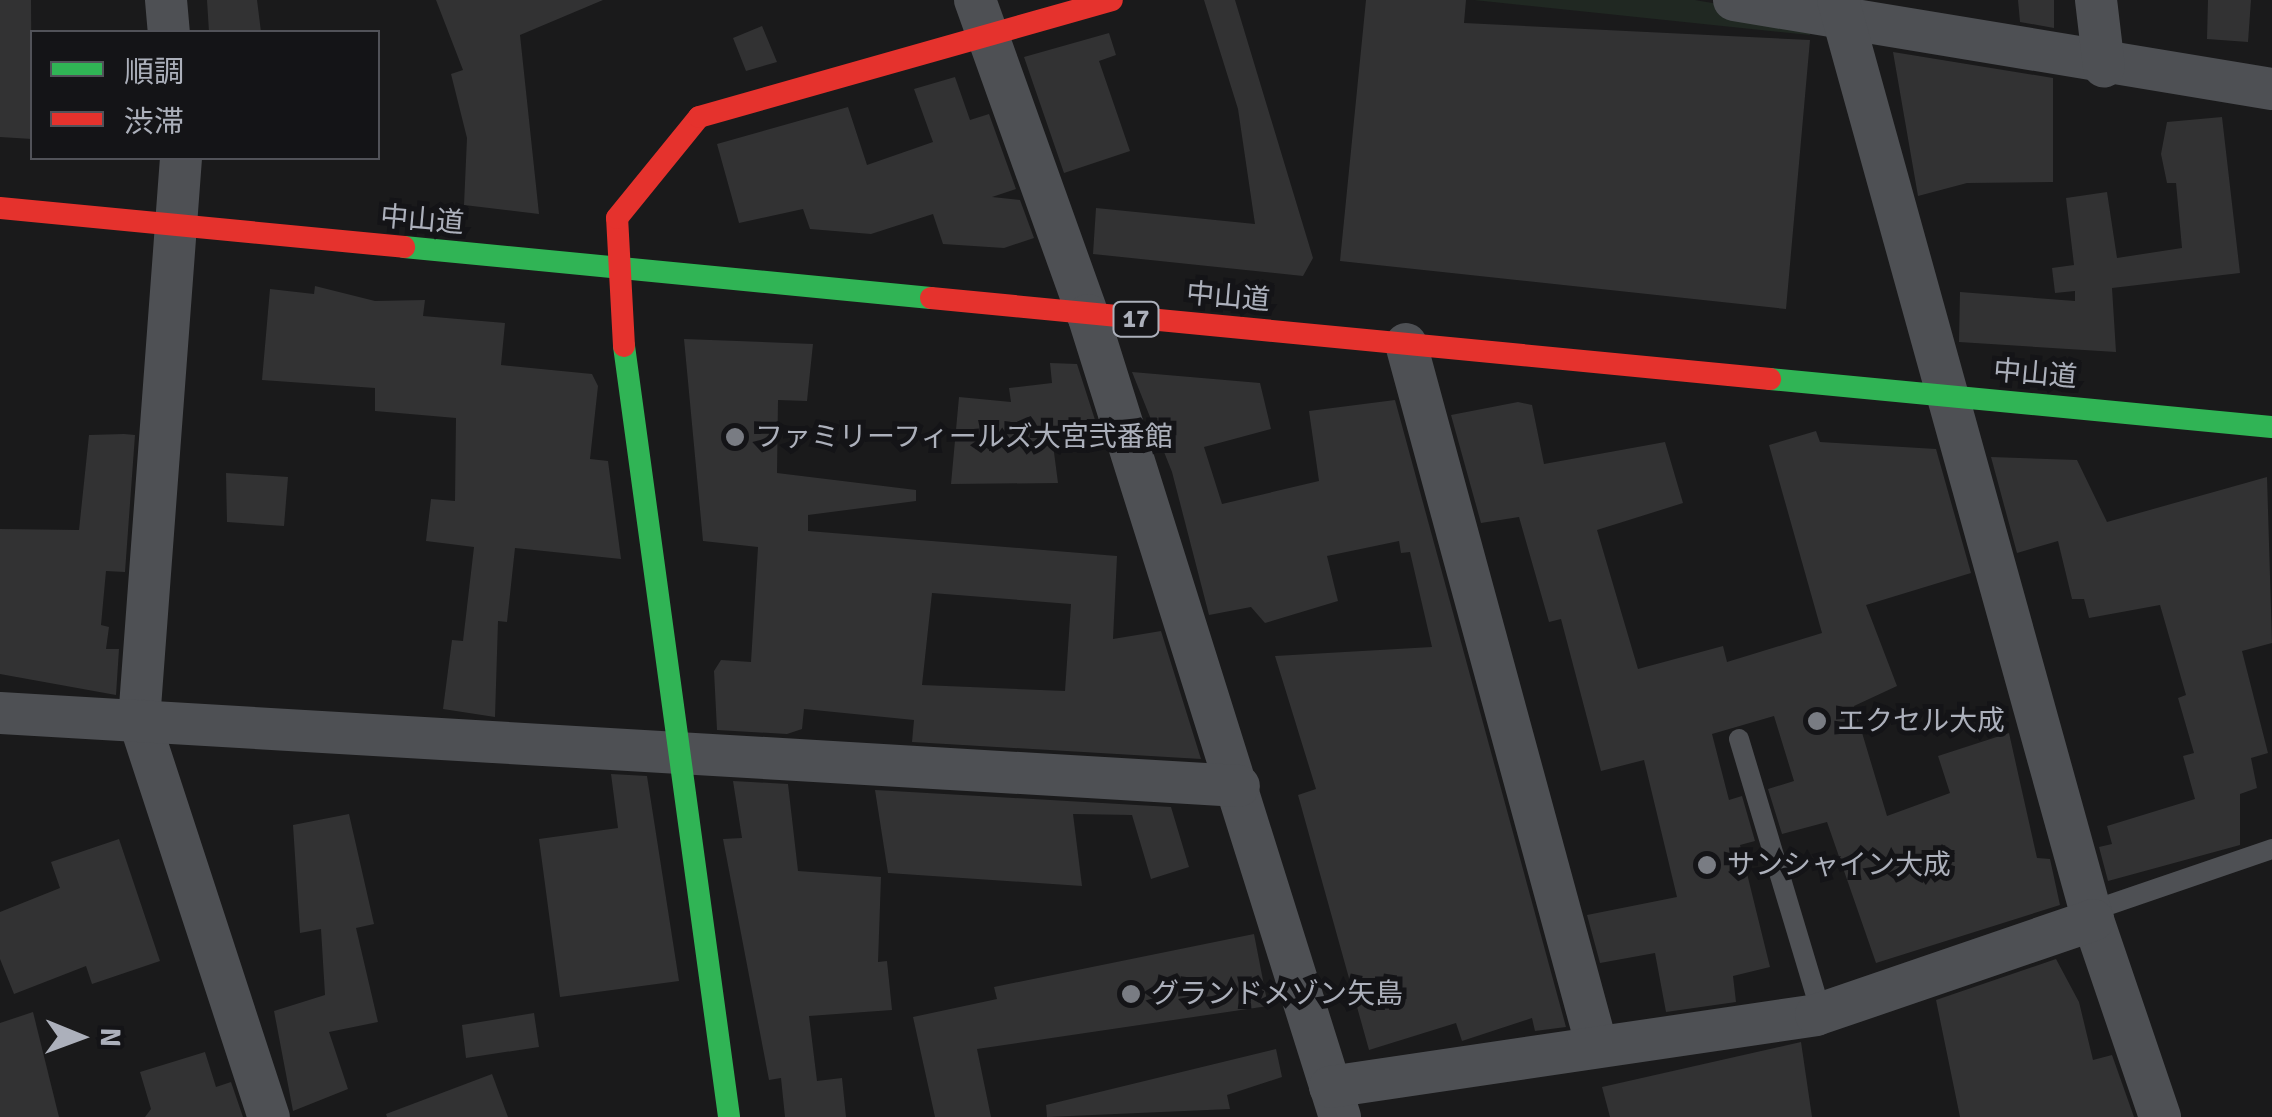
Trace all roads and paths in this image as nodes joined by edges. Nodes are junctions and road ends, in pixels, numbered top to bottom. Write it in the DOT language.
graph roads {
  1 [pos="166,0"];
  2 [pos="1734,0"];
  3 [pos="2096,0"];
  4 [pos="1103,1"];
  5 [pos="1838,10"];
  6 [pos="981,18"];
  7 [pos="169,30"];
  8 [pos="2104,67"];
  9 [pos="2272,88"];
  10 [pos="181,160"];
  11 [pos="0,208"];
  12 [pos="182,225"];
  13 [pos="613,268"];
  14 [pos="1088,315"];
  15 [pos="1406,344"];
  16 [pos="1943,396"];
  17 [pos="2272,427"];
  18 [pos="0,713"];
  19 [pos="139,720"];
  20 [pos="1739,739"];
  21 [pos="676,748"];
  22 [pos="1239,786"];
  23 [pos="2272,849"];
  24 [pos="2092,915"];
  25 [pos="1821,1012"];
  26 [pos="1597,1048"];
  27 [pos="1335,1102"];
  28 [pos="269,1117"];
  29 [pos="729,1117"];
  30 [pos="2160,1117"];
  1 -- 7 [label="street"];
  2 -- 5 [label="street"];
  3 -- 8 [label="street"];
  4 -- 6 [label="main road"];
  5 -- 8 [label="street"];
  5 -- 16 [label="street"];
  6 -- 13 [label="main road"];
  6 -- 14 [label="street"];
  8 -- 9 [label="street"];
  10 -- 12 [label="street"];
  11 -- 12 [label="main road, 中山道 / 17"];
  12 -- 13 [label="main road, 中山道 / 17"];
  12 -- 19 [label="street"];
  13 -- 14 [label="main road, 中山道 / 17"];
  13 -- 21 [label="main road"];
  14 -- 15 [label="main road, 中山道 / 17"];
  14 -- 22 [label="street"];
  15 -- 16 [label="main road, 中山道 / 17"];
  15 -- 26 [label="street"];
  16 -- 17 [label="main road, 中山道 / 17"];
  16 -- 24 [label="street"];
  18 -- 19 [label="street"];
  19 -- 21 [label="street"];
  19 -- 28 [label="street"];
  20 -- 25 [label="lane"];
  21 -- 22 [label="street"];
  21 -- 29 [label="main road"];
  22 -- 27 [label="street"];
  23 -- 24 [label="lane"];
  24 -- 25 [label="street"];
  24 -- 30 [label="street"];
  25 -- 26 [label="street"];
  26 -- 27 [label="street"];
}
